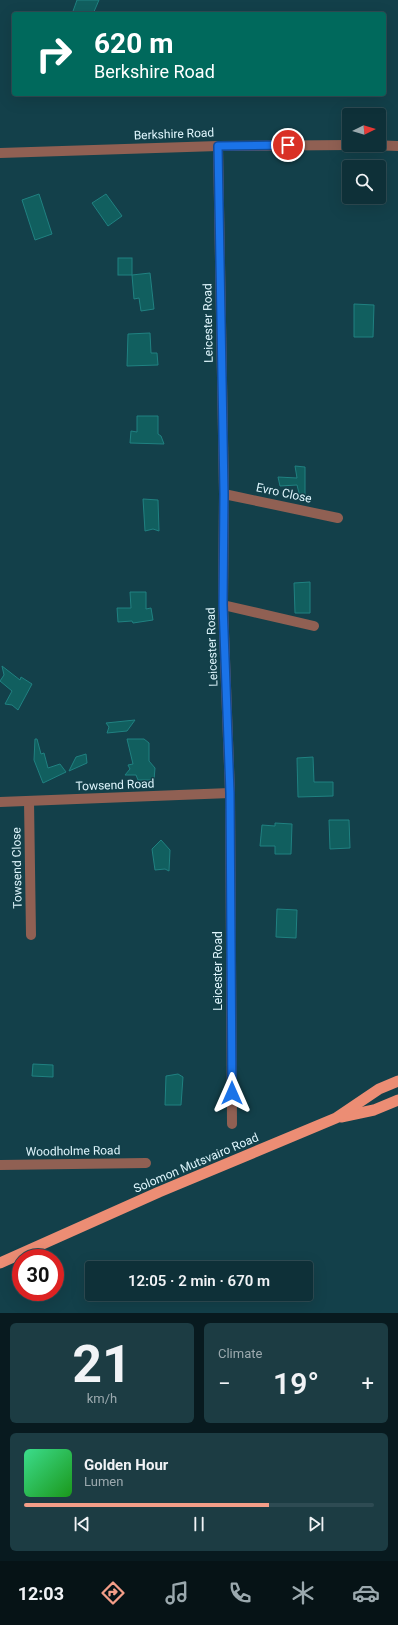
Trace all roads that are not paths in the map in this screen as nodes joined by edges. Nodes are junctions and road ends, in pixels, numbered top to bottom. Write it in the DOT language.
graph roads {
  1 [pos="342,145"];
  2 [pos="218,146"];
  3 [pos="386,146"];
  4 [pos="398,146"];
  5 [pos="0,153"];
  6 [pos="224,494"];
  7 [pos="338,518"];
  8 [pos="223,605"];
  9 [pos="314,626"];
  10 [pos="230,793"];
  11 [pos="30,801"];
  12 [pos="0,802"];
  13 [pos="31,935"];
  14 [pos="398,1081"];
  15 [pos="398,1100"];
  16 [pos="336,1118"];
  17 [pos="232,1124"];
  18 [pos="146,1163"];
  19 [pos="0,1165"];
  20 [pos="0,1263"];
  1 -- 2 [label="street, Berkshire Road"];
  2 -- 5 [label="street, Berkshire Road"];
  2 -- 6 [label="street, Leicester Road"];
  3 -- 4 [label="street"];
  6 -- 7 [label="street, Evro Close"];
  6 -- 8 [label="street, Leicester Road"];
  8 -- 9 [label="street"];
  8 -- 10 [label="street, Leicester Road"];
  10 -- 11 [label="street, Towsend Road"];
  10 -- 17 [label="street, Leicester Road"];
  11 -- 12 [label="street, Towsend Road"];
  11 -- 13 [label="street, Towsend Close"];
  14 -- 16 [label="highway, Solomon Mutsvairo Road"];
  15 -- 16 [label="highway"];
  16 -- 20 [label="highway, Solomon Mutsvairo Road"];
  18 -- 19 [label="street, Woodholme Road"];
}
